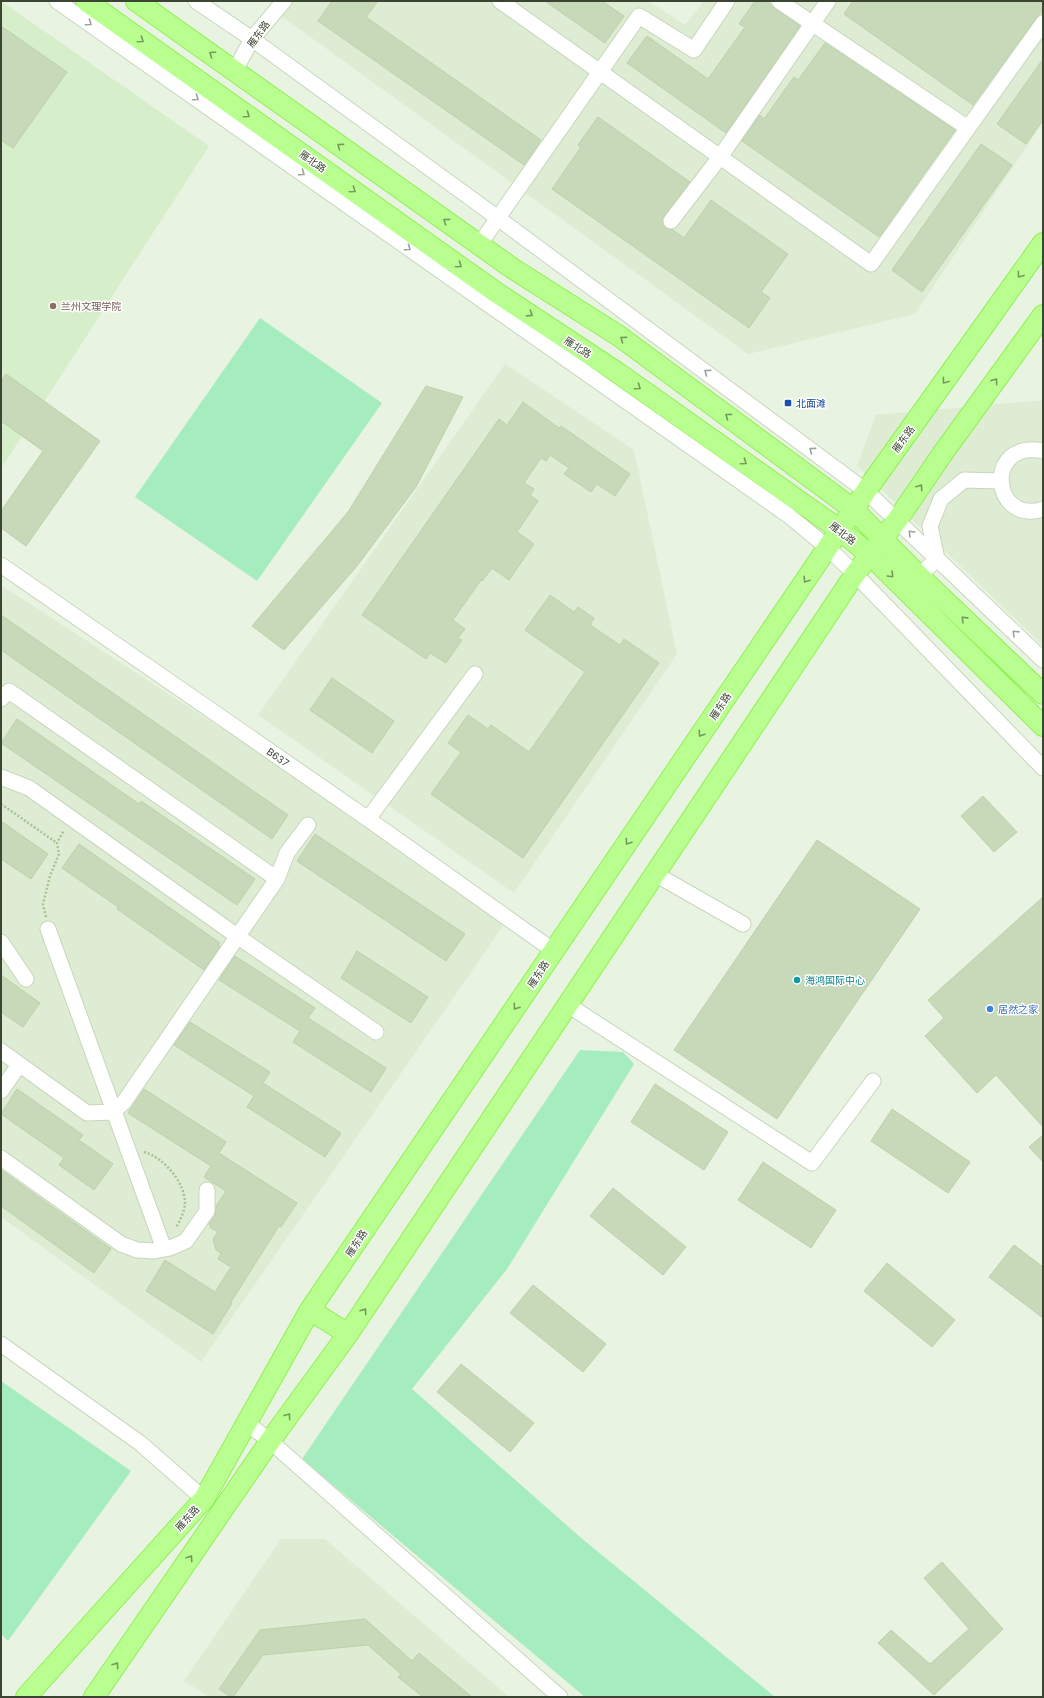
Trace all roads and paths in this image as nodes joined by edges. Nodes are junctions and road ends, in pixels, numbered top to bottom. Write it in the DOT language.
graph roads {
  1 [pos="57,1"];
  2 [pos="86,1"];
  3 [pos="136,1"];
  4 [pos="196,1"];
  5 [pos="284,1"];
  6 [pos="500,1"];
  7 [pos="727,1"];
  8 [pos="779,1"];
  9 [pos="828,1"];
  10 [pos="812,23"];
  11 [pos="1043,23"];
  12 [pos="252,39"];
  13 [pos="235,70"];
  14 [pos="600,72"];
  15 [pos="968,128"];
  16 [pos="720,157"];
  17 [pos="498,218"];
  18 [pos="671,221"];
  19 [pos="1043,243"];
  20 [pos="479,245"];
  21 [pos="1043,315"];
  22 [pos="1043,451"];
  23 [pos="1000,481"];
  24 [pos="866,490"];
  25 [pos="854,509"];
  26 [pos="1043,509"];
  27 [pos="898,519"];
  28 [pos="840,530"];
  29 [pos="883,539"];
  30 [pos="828,548"];
  31 [pos="870,555"];
  32 [pos="936,559"];
  33 [pos="1,565"];
  34 [pos="855,574"];
  35 [pos="919,576"];
  36 [pos="1043,660"];
  37 [pos="476,674"];
  38 [pos="1043,694"];
  39 [pos="1,699"];
  40 [pos="1043,726"];
  41 [pos="1043,768"];
  42 [pos="1,777"];
  43 [pos="1,804"];
  44 [pos="70,817"];
  45 [pos="368,819"];
  46 [pos="308,825"];
  47 [pos="57,843"];
  48 [pos="655,874"];
  49 [pos="277,879"];
  50 [pos="743,924"];
  51 [pos="48,929"];
  52 [pos="236,936"];
  53 [pos="1,942"];
  54 [pos="554,951"];
  55 [pos="26,979"];
  56 [pos="568,1005"];
  57 [pos="376,1032"];
  58 [pos="1,1051"];
  59 [pos="20,1065"];
  60 [pos="873,1081"];
  61 [pos="1,1091"];
  62 [pos="113,1112"];
  63 [pos="128,1153"];
  64 [pos="1,1158"];
  65 [pos="207,1190"];
  66 [pos="163,1246"];
  67 [pos="310,1310"];
  68 [pos="348,1334"];
  69 [pos="1,1344"];
  70 [pos="248,1424"];
  71 [pos="270,1441"];
  72 [pos="204,1499"];
  73 [pos="26,1697"];
  74 [pos="94,1697"];
  75 [pos="560,1697"];
  1 -- 30 [label="street, one-way"];
  2 -- 28 [label="main road, 雁北路, one-way"];
  13 -- 3 [label="main road, one-way"];
  4 -- 12 [label="street"];
  5 -- 12 [label="street, 雁东路"];
  6 -- 14 [label="street"];
  7 -- 14 [label="street"];
  8 -- 10 [label="street"];
  9 -- 10 [label="street"];
  10 -- 15 [label="street"];
  10 -- 16 [label="street"];
  11 -- 15 [label="street"];
  12 -- 13 [label="street, 雁东路"];
  12 -- 17 [label="street"];
  20 -- 13 [label="main road, one-way"];
  14 -- 16 [label="street"];
  14 -- 17 [label="street"];
  15 -- 16 [label="street"];
  16 -- 18 [label="street"];
  17 -- 20 [label="street"];
  24 -- 17 [label="street, one-way"];
  19 -- 24 [label="main road, 雁东路, one-way"];
  25 -- 20 [label="main road, one-way"];
  27 -- 21 [label="main road, one-way"];
  22 -- 23 [label="street"];
  23 -- 26 [label="street"];
  23 -- 32 [label="street"];
  24 -- 25 [label="main road, 雁东路"];
  24 -- 27 [label="street"];
  25 -- 28 [label="main road, 雁东路"];
  25 -- 29 [label="main road"];
  27 -- 29 [label="main road"];
  32 -- 27 [label="street, one-way"];
  28 -- 30 [label="main road, 雁东路"];
  28 -- 31 [label="main road, 雁北路"];
  29 -- 31 [label="main road"];
  29 -- 35 [label="main road"];
  30 -- 34 [label="street"];
  30 -- 54 [label="main road, 雁东路, one-way"];
  31 -- 34 [label="main road"];
  31 -- 40 [label="main road, 雁北路, one-way"];
  32 -- 35 [label="street"];
  36 -- 32 [label="street, one-way"];
  33 -- 45 [label="street, B637"];
  34 -- 41 [label="street"];
  34 -- 48 [label="main road"];
  38 -- 35 [label="main road, one-way"];
  37 -- 45 [label="street"];
  39 -- 49 [label="street"];
  42 -- 44 [label="street"];
  43 -- 47 [label="path"];
  44 -- 47 [label="path"];
  44 -- 52 [label="street"];
  45 -- 54 [label="street, B637"];
  46 -- 49 [label="street"];
  47 -- 51 [label="path"];
  48 -- 50 [label="street"];
  48 -- 56 [label="main road"];
  49 -- 52 [label="street"];
  51 -- 62 [label="street"];
  52 -- 57 [label="street"];
  52 -- 62 [label="street"];
  53 -- 55 [label="street"];
  54 -- 67 [label="main road, 雁东路, one-way"];
  56 -- 60 [label="street"];
  68 -- 56 [label="main road, one-way"];
  58 -- 59 [label="street"];
  59 -- 61 [label="street"];
  59 -- 62 [label="street"];
  62 -- 63 [label="street"];
  63 -- 66 [label="street"];
  63 -- 66 [label="path"];
  64 -- 66 [label="street"];
  65 -- 66 [label="street"];
  67 -- 68 [label="main road"];
  67 -- 70 [label="main road, 雁东路"];
  71 -- 68 [label="main road, one-way"];
  69 -- 72 [label="street"];
  70 -- 71 [label="street"];
  70 -- 72 [label="main road, 雁东路"];
  74 -- 71 [label="main road, one-way"];
  71 -- 75 [label="street"];
  72 -- 73 [label="main road, 雁东路"];
}
